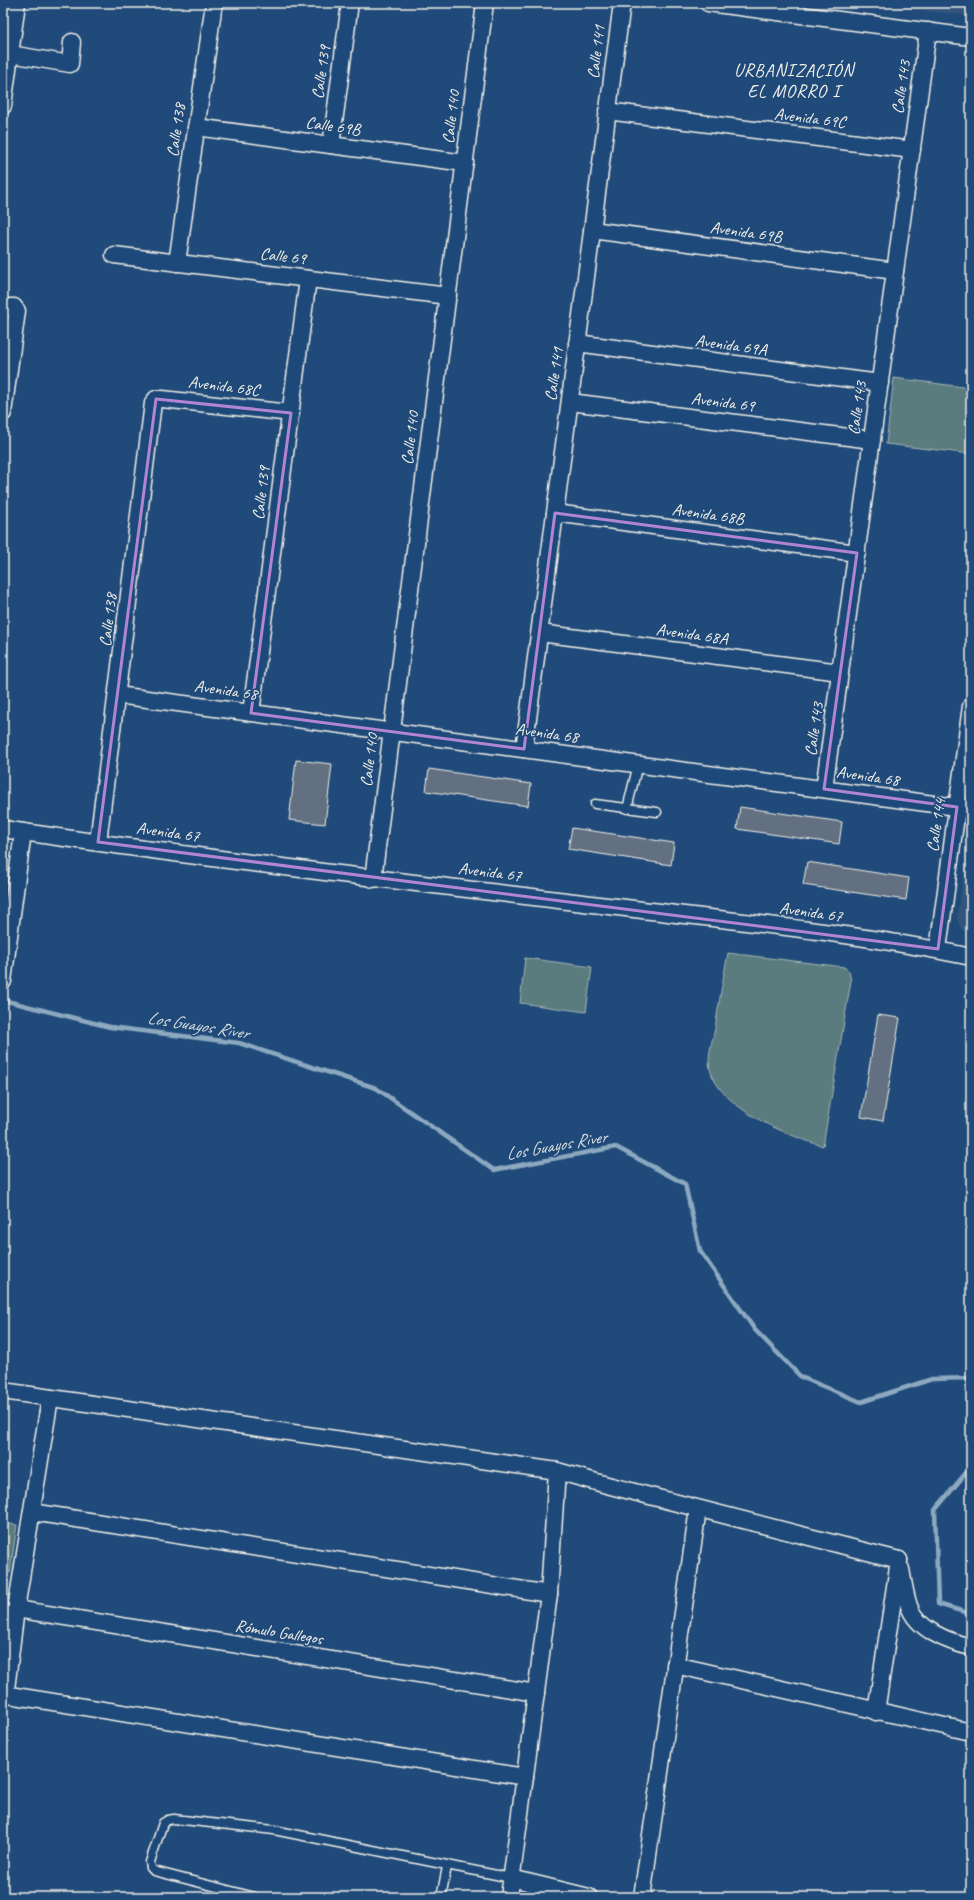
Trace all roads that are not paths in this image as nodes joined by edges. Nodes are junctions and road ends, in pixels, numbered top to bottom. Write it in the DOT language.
graph roads {
  1 [pos="17,3"];
  2 [pos="214,3"];
  3 [pos="350,3"];
  4 [pos="485,3"];
  5 [pos="622,3"];
  6 [pos="708,3"];
  7 [pos="928,31"];
  8 [pos="971,37"];
  9 [pos="72,42"];
  10 [pos="10,54"];
  11 [pos="3,106"];
  12 [pos="608,111"];
  13 [pos="196,127"];
  14 [pos="331,145"];
  15 [pos="912,150"];
  16 [pos="465,163"];
  17 [pos="592,230"];
  18 [pos="114,255"];
  19 [pos="177,263"];
  20 [pos="895,271"];
  21 [pos="308,279"];
  22 [pos="448,296"];
  23 [pos="10,309"];
  24 [pos="577,343"];
  25 [pos="880,383"];
  26 [pos="570,402"];
  27 [pos="154,403"];
  28 [pos="3,413"];
  29 [pos="291,413"];
  30 [pos="872,440"];
  31 [pos="555,513"];
  32 [pos="857,553"];
  33 [pos="540,633"];
  34 [pos="840,672"];
  35 [pos="118,695"];
  36 [pos="971,706"];
  37 [pos="252,713"];
  38 [pos="392,732"];
  39 [pos="524,749"];
  40 [pos="638,764"];
  41 [pos="824,789"];
  42 [pos="595,804"];
  43 [pos="964,808"];
  44 [pos="628,809"];
  45 [pos="657,812"];
  46 [pos="3,829"];
  47 [pos="22,832"];
  48 [pos="98,842"];
  49 [pos="373,879"];
  50 [pos="938,949"];
  51 [pos="971,957"];
  52 [pos="3,981"];
  53 [pos="3,1391"];
  54 [pos="50,1398"];
  55 [pos="558,1471"];
  56 [pos="698,1509"];
  57 [pos="32,1512"];
  58 [pos="899,1560"];
  59 [pos="549,1594"];
  60 [pos="16,1609"];
  61 [pos="971,1646"];
  62 [pos="675,1665"];
  63 [pos="536,1693"];
  64 [pos="876,1712"];
  65 [pos="971,1732"];
  66 [pos="525,1777"];
  67 [pos="447,1866"];
  68 [pos="511,1878"];
  69 [pos="255,1897"];
  70 [pos="441,1897"];
  71 [pos="509,1897"];
  72 [pos="589,1897"];
  73 [pos="642,1897"];
  1 -- 10 [label="street"];
  2 -- 13 [label="street, Calle 138"];
  3 -- 14 [label="street, Calle 139"];
  4 -- 16 [label="street, Calle 140"];
  5 -- 12 [label="street, Calle 141"];
  6 -- 7 [label="street"];
  7 -- 8 [label="street"];
  7 -- 15 [label="street, Calle 143"];
  9 -- 10 [label="street"];
  10 -- 11 [label="street"];
  12 -- 15 [label="street, Avenida 69C"];
  12 -- 17 [label="street, Calle 141"];
  13 -- 14 [label="street, Calle 69B"];
  13 -- 19 [label="street, Calle 138"];
  14 -- 16 [label="street, Calle 69B"];
  15 -- 20 [label="street, Calle 143"];
  16 -- 22 [label="street, Calle 140"];
  17 -- 20 [label="street, Avenida 69B"];
  17 -- 24 [label="street, Calle 141"];
  18 -- 19 [label="street, Calle 69"];
  19 -- 21 [label="street, Calle 69"];
  20 -- 25 [label="street, Calle 143"];
  21 -- 22 [label="street, Calle 69"];
  21 -- 29 [label="street, Calle 139"];
  22 -- 38 [label="street, Calle 140"];
  23 -- 28 [label="street"];
  24 -- 25 [label="street, Avenida 69A"];
  24 -- 26 [label="street, Calle 141"];
  25 -- 30 [label="street, Calle 143"];
  26 -- 30 [label="street, Avenida 69"];
  26 -- 31 [label="street, Calle 141"];
  27 -- 29 [label="street, Avenida 68C"];
  27 -- 35 [label="street, Calle 138"];
  29 -- 37 [label="street, Calle 139"];
  30 -- 32 [label="street, Calle 143"];
  31 -- 32 [label="street, Avenida 68B"];
  31 -- 33 [label="street, Calle 141"];
  32 -- 34 [label="street, Calle 143"];
  33 -- 34 [label="street, Avenida 68A"];
  33 -- 39 [label="street, Calle 141"];
  34 -- 41 [label="street, Calle 143"];
  35 -- 37 [label="street, Avenida 68"];
  35 -- 48 [label="street, Calle 138"];
  36 -- 43 [label="street, Calle 144"];
  37 -- 38 [label="street, Avenida 68"];
  38 -- 39 [label="street, Avenida 68"];
  38 -- 49 [label="street, Calle 140"];
  39 -- 40 [label="street, Avenida 68"];
  40 -- 41 [label="street, Avenida 68"];
  40 -- 44 [label="lane"];
  41 -- 43 [label="street, Avenida 68"];
  42 -- 44 [label="lane"];
  43 -- 50 [label="street, Calle 144"];
  44 -- 45 [label="lane"];
  46 -- 47 [label="street, Avenida 67"];
  47 -- 48 [label="street, Avenida 67"];
  47 -- 52 [label="street"];
  48 -- 49 [label="street, Avenida 67"];
  49 -- 50 [label="street, Avenida 67"];
  50 -- 51 [label="street, Avenida 67"];
  53 -- 54 [label="street"];
  54 -- 55 [label="street"];
  54 -- 57 [label="street"];
  55 -- 56 [label="street"];
  55 -- 59 [label="street"];
  56 -- 58 [label="street"];
  56 -- 62 [label="street"];
  57 -- 59 [label="street"];
  57 -- 60 [label="street"];
  58 -- 61 [label="street"];
  58 -- 64 [label="street"];
  59 -- 63 [label="street"];
  60 -- 63 [label="street, Rómulo Gallegos"];
  60 -- 66 [label="street"];
  62 -- 64 [label="street"];
  62 -- 73 [label="street"];
  63 -- 66 [label="street"];
  64 -- 65 [label="street"];
  66 -- 68 [label="street"];
  67 -- 68 [label="lane"];
  67 -- 69 [label="lane"];
  67 -- 70 [label="lane"];
  68 -- 71 [label="street"];
  68 -- 72 [label="street"];
}
